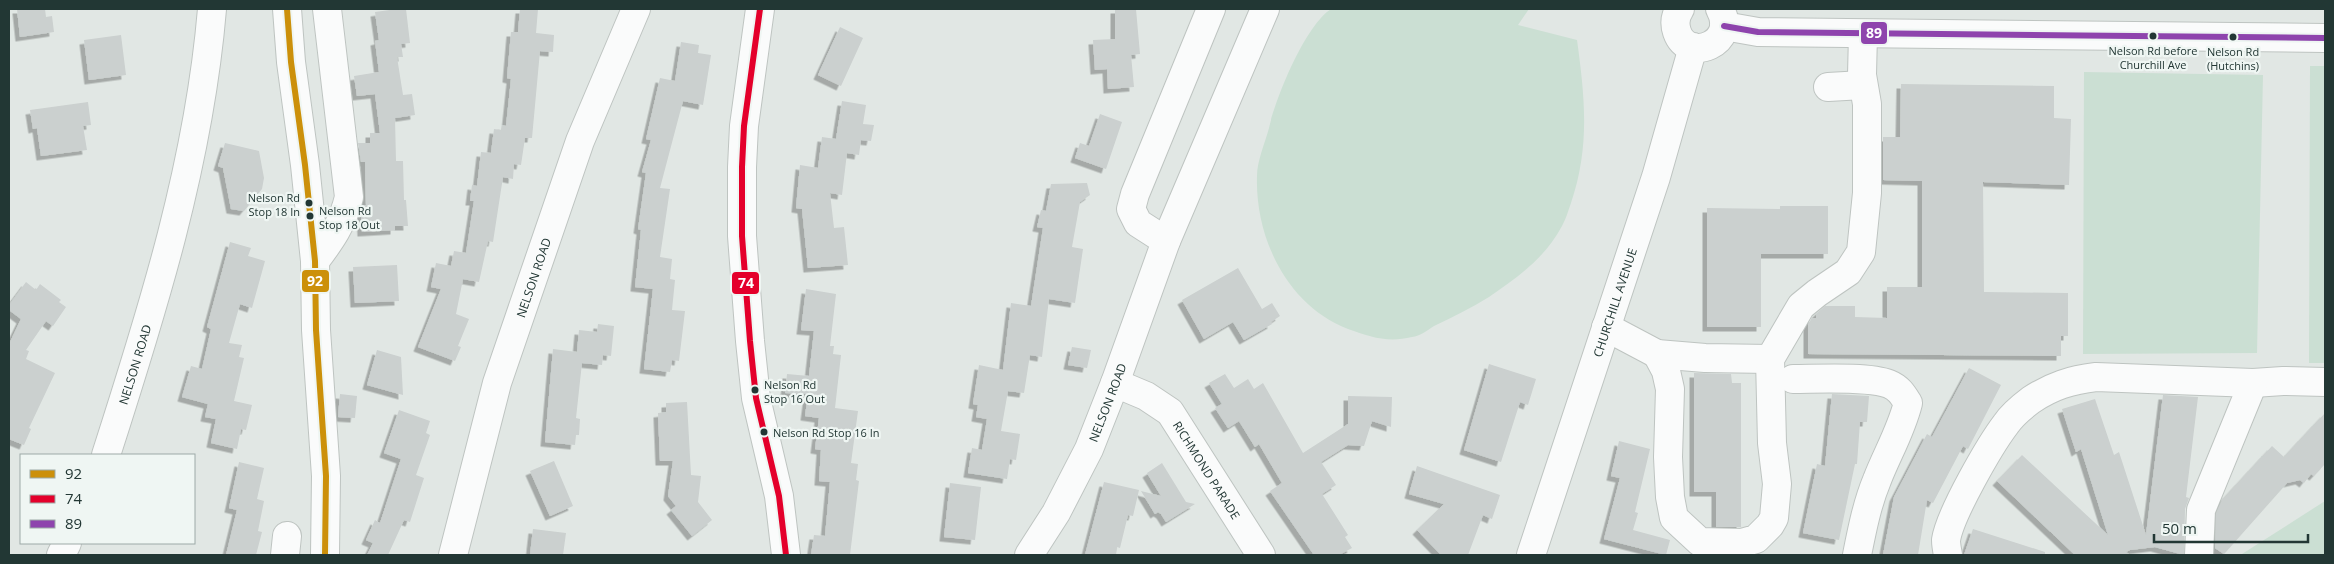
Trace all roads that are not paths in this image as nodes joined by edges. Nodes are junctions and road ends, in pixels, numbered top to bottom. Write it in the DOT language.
graph roads {
  1 [pos="212,9"];
  2 [pos="287,9"];
  3 [pos="327,9"];
  4 [pos="636,9"];
  5 [pos="760,9"];
  6 [pos="1211,9"];
  7 [pos="1265,9"];
  8 [pos="1678,10"];
  9 [pos="1722,17"];
  10 [pos="1863,34"];
  11 [pos="2325,38"];
  12 [pos="1693,47"];
  13 [pos="1863,85"];
  14 [pos="1828,87"];
  15 [pos="1166,241"];
  16 [pos="315,261"];
  17 [pos="1606,327"];
  18 [pos="1657,354"];
  19 [pos="1770,359"];
  20 [pos="1793,379"];
  21 [pos="2253,382"];
  22 [pos="2325,382"];
  23 [pos="1116,383"];
  24 [pos="106,454"];
  25 [pos="325,555"];
  26 [pos="453,555"];
  27 [pos="786,555"];
  28 [pos="1029,555"];
  29 [pos="1261,555"];
  30 [pos="1531,555"];
  31 [pos="1856,555"];
  32 [pos="1948,555"];
  33 [pos="2199,555"];
  1 -- 24 [label="street, NELSON ROAD"];
  2 -- 16 [label="street"];
  3 -- 16 [label="street"];
  4 -- 26 [label="street, NELSON ROAD"];
  5 -- 27 [label="street"];
  6 -- 15 [label="street"];
  7 -- 15 [label="street, NELSON ROAD"];
  8 -- 12 [label="street"];
  9 -- 10 [label="street"];
  9 -- 12 [label="street"];
  10 -- 11 [label="street"];
  10 -- 13 [label="street"];
  12 -- 17 [label="street, CHURCHILL AVENUE"];
  13 -- 14 [label="street"];
  13 -- 19 [label="street"];
  15 -- 23 [label="street, NELSON ROAD"];
  16 -- 25 [label="street"];
  17 -- 18 [label="street"];
  17 -- 30 [label="street, CHURCHILL AVENUE"];
  18 -- 19 [label="street"];
  18 -- 19 [label="street"];
  20 -- 31 [label="street"];
  21 -- 22 [label="street"];
  21 -- 32 [label="street"];
  21 -- 33 [label="street"];
  23 -- 28 [label="street, NELSON ROAD"];
  23 -- 29 [label="street, RICHMOND PARADE"];
}
